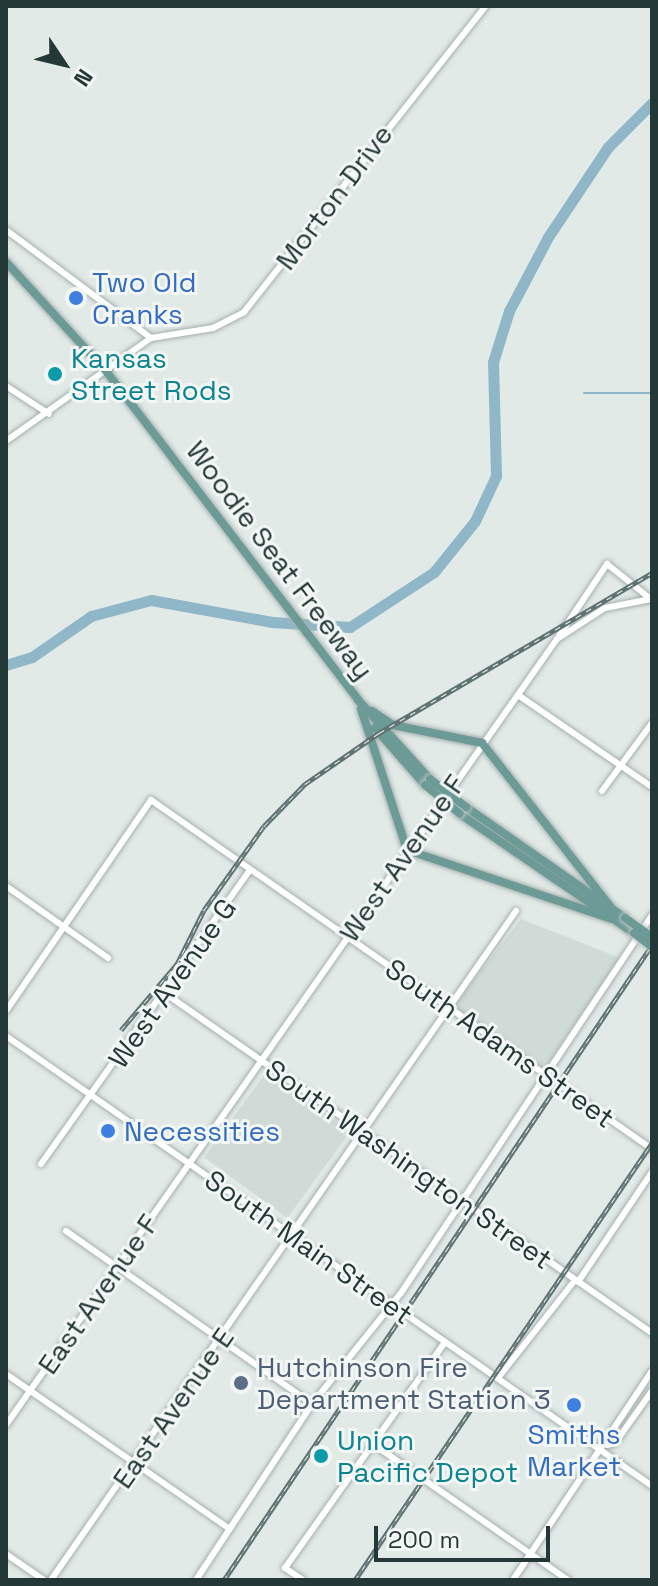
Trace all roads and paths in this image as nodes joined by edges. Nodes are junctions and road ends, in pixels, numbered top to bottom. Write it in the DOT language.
graph roads {
  1 [pos="486,6"];
  2 [pos="6,230"];
  3 [pos="13,236"];
  4 [pos="6,243"];
  5 [pos="6,262"];
  6 [pos="151,338"];
  7 [pos="106,371"];
  8 [pos="6,386"];
  9 [pos="49,414"];
  10 [pos="6,441"];
  11 [pos="652,599"];
  12 [pos="557,639"];
  13 [pos="518,695"];
  14 [pos="358,700"];
  15 [pos="652,723"];
  16 [pos="482,743"];
  17 [pos="621,765"];
  18 [pos="652,787"];
  19 [pos="602,791"];
  20 [pos="407,850"];
  21 [pos="250,870"];
  22 [pos="6,886"];
  23 [pos="516,911"];
  24 [pos="612,914"];
  25 [pos="652,915"];
  26 [pos="623,922"];
  27 [pos="64,925"];
  28 [pos="652,937"];
  29 [pos="347,938"];
  30 [pos="652,947"];
  31 [pos="108,958"];
  32 [pos="166,994"];
  33 [pos="450,1008"];
  34 [pos="6,1011"];
  35 [pos="6,1036"];
  36 [pos="261,1060"];
  37 [pos="544,1073"];
  38 [pos="92,1096"];
  39 [pos="364,1133"];
  40 [pos="652,1149"];
  41 [pos="41,1164"];
  42 [pos="189,1164"];
  43 [pos="652,1172"];
  44 [pos="461,1201"];
  45 [pos="66,1231"];
  46 [pos="294,1236"];
  47 [pos="118,1267"];
  48 [pos="576,1281"];
  49 [pos="392,1304"];
  50 [pos="652,1333"];
  51 [pos="222,1339"];
  52 [pos="445,1342"];
  53 [pos="652,1371"];
  54 [pos="6,1374"];
  55 [pos="498,1378"];
  56 [pos="30,1390"];
  57 [pos="652,1391"];
  58 [pos="312,1404"];
  59 [pos="6,1425"];
  60 [pos="373,1444"];
  61 [pos="605,1448"];
  62 [pos="135,1462"];
  63 [pos="652,1486"];
  64 [pos="230,1529"];
  65 [pos="6,1554"];
  66 [pos="531,1554"];
  67 [pos="44,1580"];
  68 [pos="51,1580"];
  69 [pos="196,1580"];
  70 [pos="303,1580"];
  71 [pos="513,1580"];
  72 [pos="568,1580"];
  1 -- 6 [label="street, Morton Drive"];
  2 -- 3 [label="street"];
  3 -- 4 [label="street"];
  3 -- 6 [label="street"];
  5 -- 7 [label="main road, Woodie Seat Freeway"];
  6 -- 7 [label="street"];
  7 -- 9 [label="street"];
  7 -- 14 [label="main road, Woodie Seat Freeway"];
  8 -- 9 [label="street"];
  9 -- 10 [label="street"];
  11 -- 12 [label="street, West Avenue F"];
  11 -- 12 [label="street"];
  12 -- 13 [label="street, West Avenue F"];
  13 -- 16 [label="street, West Avenue F"];
  13 -- 17 [label="street"];
  14 -- 16 [label="main road"];
  14 -- 20 [label="main road"];
  14 -- 24 [label="main road, Woodie Seat Freeway, bridge"];
  15 -- 17 [label="street"];
  16 -- 20 [label="street, West Avenue F"];
  16 -- 24 [label="main road"];
  17 -- 18 [label="street"];
  17 -- 19 [label="street"];
  20 -- 24 [label="main road"];
  20 -- 29 [label="street, West Avenue F"];
  21 -- 27 [label="street, South Adams Street"];
  21 -- 29 [label="street, South Adams Street"];
  21 -- 32 [label="street, West Avenue G"];
  22 -- 27 [label="street"];
  23 -- 33 [label="street, East Avenue E"];
  24 -- 26 [label="main road, Woodie Seat Freeway"];
  25 -- 37 [label="street"];
  26 -- 28 [label="main road, Woodie Seat Freeway, bridge"];
  26 -- 30 [label="main road, Woodie Seat Freeway, bridge"];
  27 -- 31 [label="street"];
  27 -- 34 [label="street"];
  29 -- 33 [label="street, South Adams Street"];
  29 -- 36 [label="street, West Avenue F"];
  32 -- 36 [label="street, South Washington Street"];
  32 -- 38 [label="street, West Avenue G"];
  33 -- 37 [label="street, South Adams Street"];
  33 -- 39 [label="street, East Avenue E"];
  35 -- 38 [label="street, South Main Street"];
  36 -- 39 [label="street, South Washington Street"];
  36 -- 42 [label="street, West Avenue F"];
  37 -- 40 [label="street, South Adams Street"];
  37 -- 44 [label="street"];
  38 -- 41 [label="street, West Avenue G"];
  38 -- 42 [label="street, South Main Street"];
  39 -- 44 [label="street, South Washington Street"];
  39 -- 46 [label="street, East Avenue E"];
  42 -- 46 [label="street, South Main Street"];
  42 -- 47 [label="street, East Avenue F"];
  43 -- 48 [label="street"];
  44 -- 48 [label="street, South Washington Street"];
  44 -- 49 [label="street"];
  45 -- 47 [label="street"];
  46 -- 49 [label="street, South Main Street"];
  46 -- 51 [label="street, East Avenue E"];
  47 -- 51 [label="street"];
  47 -- 56 [label="street, East Avenue F"];
  48 -- 50 [label="street, South Washington Street"];
  48 -- 55 [label="street"];
  49 -- 52 [label="street, South Main Street"];
  49 -- 58 [label="street"];
  51 -- 58 [label="street"];
  51 -- 62 [label="street, East Avenue E"];
  52 -- 55 [label="street, South Main Street"];
  52 -- 60 [label="street"];
  53 -- 61 [label="street"];
  54 -- 56 [label="street"];
  55 -- 61 [label="street, South Main Street"];
  56 -- 59 [label="street, East Avenue F"];
  56 -- 62 [label="street"];
  57 -- 61 [label="street"];
  58 -- 64 [label="street"];
  60 -- 66 [label="street"];
  60 -- 70 [label="street"];
  61 -- 63 [label="street, South Main Street"];
  61 -- 66 [label="street"];
  62 -- 64 [label="street"];
  62 -- 68 [label="street, East Avenue E"];
  64 -- 69 [label="street"];
  65 -- 67 [label="street"];
  66 -- 71 [label="street"];
  66 -- 72 [label="street"];
}
